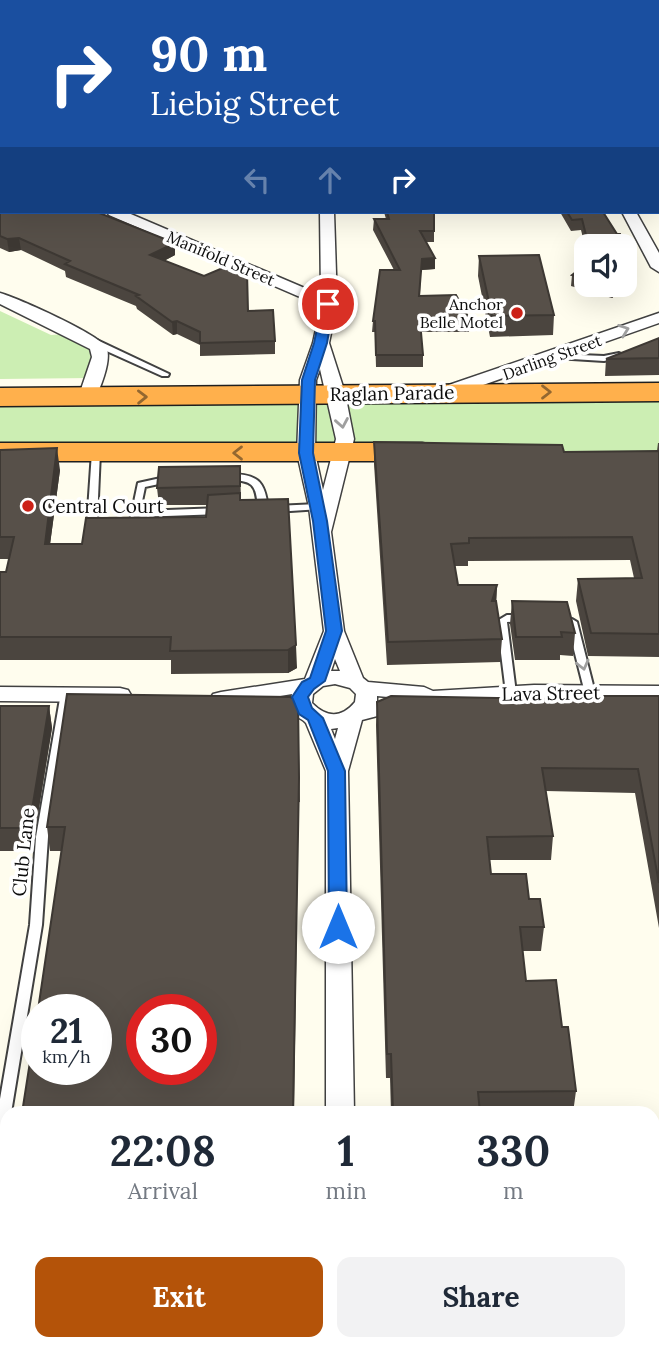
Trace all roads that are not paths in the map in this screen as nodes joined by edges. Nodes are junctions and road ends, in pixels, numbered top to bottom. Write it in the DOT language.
graph roads {
  1 [pos="119,214"];
  2 [pos="327,214"];
  3 [pos="630,214"];
  4 [pos="659,267"];
  5 [pos="0,298"];
  6 [pos="328,304"];
  7 [pos="659,317"];
  8 [pos="83,337"];
  9 [pos="321,343"];
  10 [pos="629,352"];
  11 [pos="556,356"];
  12 [pos="164,374"];
  13 [pos="659,392"];
  14 [pos="336,393"];
  15 [pos="444,393"];
  16 [pos="307,394"];
  17 [pos="0,397"];
  18 [pos="88,398"];
  19 [pos="0,452"];
  20 [pos="96,452"];
  21 [pos="453,452"];
  22 [pos="306,453"];
  23 [pos="342,453"];
  24 [pos="214,477"];
  25 [pos="187,478"];
  26 [pos="317,507"];
  27 [pos="228,510"];
  28 [pos="135,514"];
  29 [pos="106,524"];
  30 [pos="120,524"];
  31 [pos="322,535"];
  32 [pos="531,618"];
  33 [pos="555,618"];
  34 [pos="334,631"];
  35 [pos="313,683"];
  36 [pos="359,685"];
  37 [pos="65,693"];
  38 [pos="511,693"];
  39 [pos="590,693"];
  40 [pos="659,693"];
  41 [pos="0,694"];
  42 [pos="143,696"];
  43 [pos="443,696"];
  44 [pos="195,698"];
  45 [pos="221,699"];
  46 [pos="310,714"];
  47 [pos="356,716"];
  48 [pos="337,771"];
  49 [pos="6,1106"];
  50 [pos="340,1106"];
  1 -- 6 [label="street, Manifold Street"];
  2 -- 6 [label="street"];
  3 -- 4 [label="street"];
  5 -- 8 [label="street"];
  6 -- 9 [label="street"];
  11 -- 7 [label="street, Darling Street, one-way"];
  8 -- 12 [label="lane"];
  8 -- 18 [label="street"];
  9 -- 14 [label="street"];
  9 -- 16 [label="street"];
  10 -- 11 [label="lane"];
  11 -- 15 [label="street, Darling Street"];
  15 -- 13 [label="highway, Raglan Parade, one-way"];
  14 -- 15 [label="highway, Raglan Parade"];
  14 -- 16 [label="highway, Raglan Parade"];
  14 -- 23 [label="street, one-way"];
  18 -- 16 [label="highway, Raglan Parade, one-way"];
  16 -- 22 [label="street"];
  17 -- 18 [label="highway, Raglan Parade"];
  19 -- 20 [label="highway"];
  22 -- 20 [label="highway, one-way"];
  20 -- 29 [label="lane"];
  21 -- 23 [label="highway"];
  22 -- 23 [label="highway"];
  22 -- 26 [label="street"];
  23 -- 31 [label="street"];
  24 -- 26 [label="lane"];
  25 -- 28 [label="lane"];
  26 -- 31 [label="street"];
  27 -- 28 [label="lane"];
  28 -- 30 [label="lane"];
  31 -- 34 [label="street"];
  32 -- 38 [label="lane"];
  33 -- 39 [label="lane, one-way"];
  34 -- 35 [label="street"];
  34 -- 36 [label="street"];
  35 -- 36 [label="street"];
  35 -- 45 [label="street"];
  35 -- 46 [label="street"];
  36 -- 43 [label="street, Lava Street"];
  36 -- 47 [label="street"];
  37 -- 41 [label="street"];
  37 -- 42 [label="street"];
  37 -- 49 [label="lane, Club Lane"];
  38 -- 39 [label="street, Lava Street"];
  38 -- 43 [label="street, Lava Street"];
  39 -- 40 [label="street, Lava Street"];
  43 -- 47 [label="street, Lava Street"];
  44 -- 45 [label="street"];
  45 -- 46 [label="street"];
  46 -- 47 [label="street"];
  46 -- 48 [label="street"];
  47 -- 48 [label="street"];
  48 -- 50 [label="street"];
}
